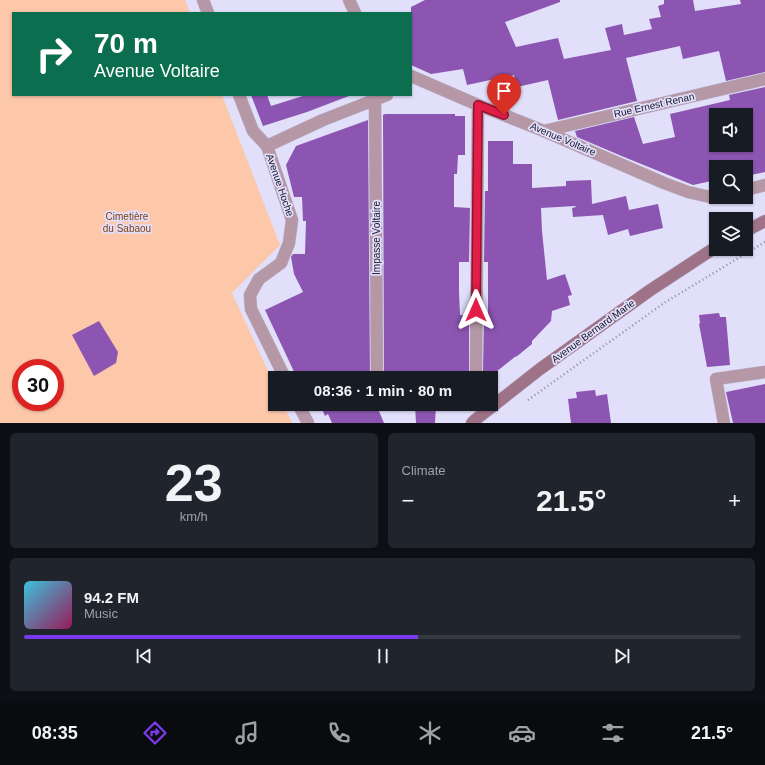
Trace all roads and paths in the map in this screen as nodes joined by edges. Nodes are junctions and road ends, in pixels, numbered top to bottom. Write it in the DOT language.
graph roads {
  1 [pos="203,0"];
  2 [pos="349,0"];
  3 [pos="208,12"];
  4 [pos="355,12"];
  5 [pos="414,80"];
  6 [pos="765,80"];
  7 [pos="239,96"];
  8 [pos="385,96"];
  9 [pos="375,100"];
  10 [pos="478,105"];
  11 [pos="544,131"];
  12 [pos="267,146"];
  13 [pos="765,185"];
  14 [pos="753,188"];
  15 [pos="709,196"];
  16 [pos="765,221"];
  17 [pos="753,227"];
  18 [pos="765,242"];
  19 [pos="709,252"];
  20 [pos="282,371"];
  21 [pos="377,371"];
  22 [pos="476,371"];
  23 [pos="765,372"];
  24 [pos="522,404"];
  25 [pos="302,411"];
  26 [pos="471,422"];
  27 [pos="308,423"];
  28 [pos="724,423"];
  1 -- 3 [label="street"];
  2 -- 4 [label="street"];
  5 -- 10 [label="street, Avenue Voltaire"];
  6 -- 11 [label="street, Rue Ernest Renan"];
  7 -- 12 [label="street"];
  8 -- 9 [label="street, Avenue Hoche"];
  9 -- 12 [label="street, Avenue Hoche"];
  9 -- 21 [label="street, Impasse Voltaire"];
  10 -- 11 [label="street, Avenue Voltaire"];
  10 -- 22 [label="street"];
  11 -- 15 [label="street, Avenue Voltaire"];
  12 -- 20 [label="street, Avenue Hoche"];
  13 -- 14 [label="street"];
  16 -- 17 [label="main road"];
  18 -- 24 [label="path"];
  19 -- 26 [label="main road, Avenue Bernard Marie"];
  23 -- 28 [label="street"];
  25 -- 27 [label="street"];
}
